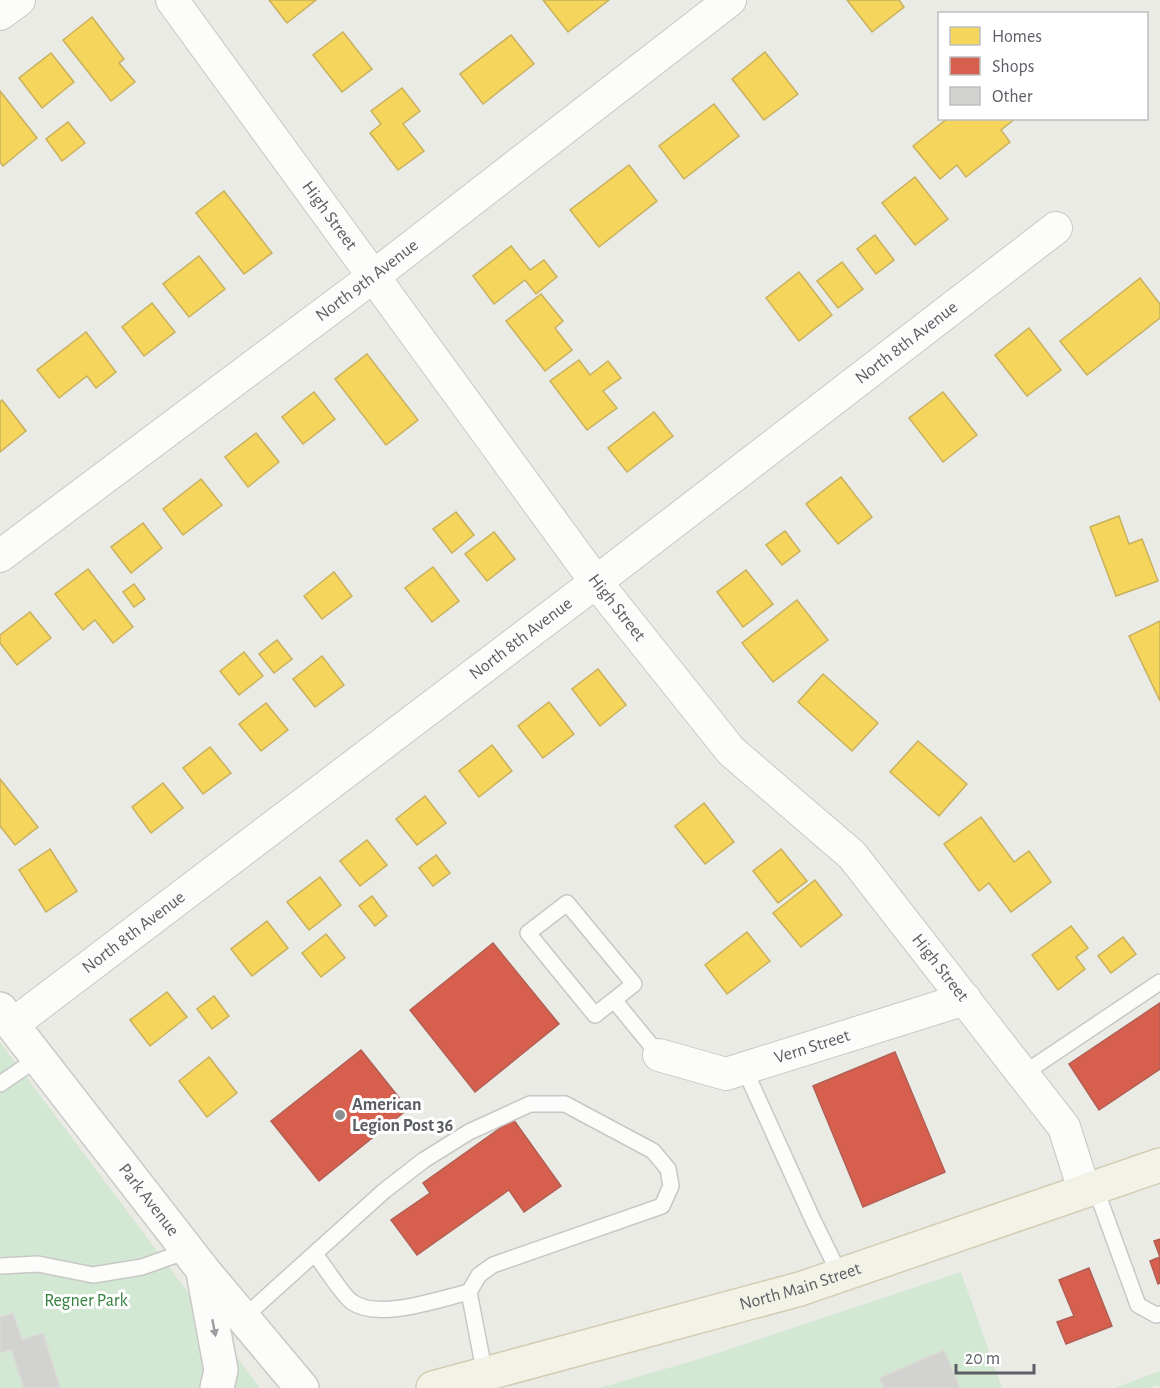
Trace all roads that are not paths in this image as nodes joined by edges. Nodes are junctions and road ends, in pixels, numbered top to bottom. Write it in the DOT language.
graph roads {
  1 [pos="19,0"];
  2 [pos="172,0"];
  3 [pos="730,0"];
  4 [pos="0,14"];
  5 [pos="1056,228"];
  6 [pos="374,276"];
  7 [pos="0,556"];
  8 [pos="596,582"];
  9 [pos="1160,982"];
  10 [pos="965,999"];
  11 [pos="614,1000"];
  12 [pos="6,1017"];
  13 [pos="659,1055"];
  14 [pos="38,1058"];
  15 [pos="744,1068"];
  16 [pos="1023,1074"];
  17 [pos="0,1084"];
  18 [pos="1160,1165"];
  19 [pos="1090,1188"];
  20 [pos="315,1254"];
  21 [pos="195,1261"];
  22 [pos="0,1266"];
  23 [pos="840,1275"];
  24 [pos="469,1292"];
  25 [pos="1160,1314"];
  26 [pos="243,1318"];
  27 [pos="485,1375"];
  28 [pos="217,1388"];
  29 [pos="302,1388"];
  30 [pos="433,1388"];
  1 -- 4 [label="street"];
  2 -- 6 [label="street, High Street"];
  3 -- 6 [label="street, North 9th Avenue"];
  5 -- 8 [label="street, North 8th Avenue"];
  6 -- 7 [label="street, North 9th Avenue"];
  6 -- 8 [label="street, High Street"];
  8 -- 10 [label="street, High Street"];
  8 -- 12 [label="street, North 8th Avenue"];
  9 -- 16 [label="lane"];
  10 -- 15 [label="street, Vern Street"];
  10 -- 16 [label="street, High Street"];
  11 -- 11 [label="lane"];
  11 -- 13 [label="lane"];
  12 -- 14 [label="street, Park Avenue"];
  13 -- 15 [label="street, Vern Street"];
  14 -- 17 [label="lane"];
  14 -- 21 [label="street, Park Avenue"];
  15 -- 23 [label="lane"];
  16 -- 19 [label="street, High Street"];
  18 -- 19 [label="main road, North Main Street"];
  19 -- 23 [label="main road, North Main Street"];
  19 -- 25 [label="lane"];
  20 -- 24 [label="lane"];
  20 -- 24 [label="lane"];
  20 -- 26 [label="lane"];
  21 -- 22 [label="lane"];
  21 -- 26 [label="street, Park Avenue"];
  21 -- 28 [label="street, one-way"];
  23 -- 27 [label="main road, North Main Street"];
  24 -- 27 [label="lane"];
  26 -- 29 [label="street, Park Avenue"];
  27 -- 30 [label="main road, North Main Street"];
}
